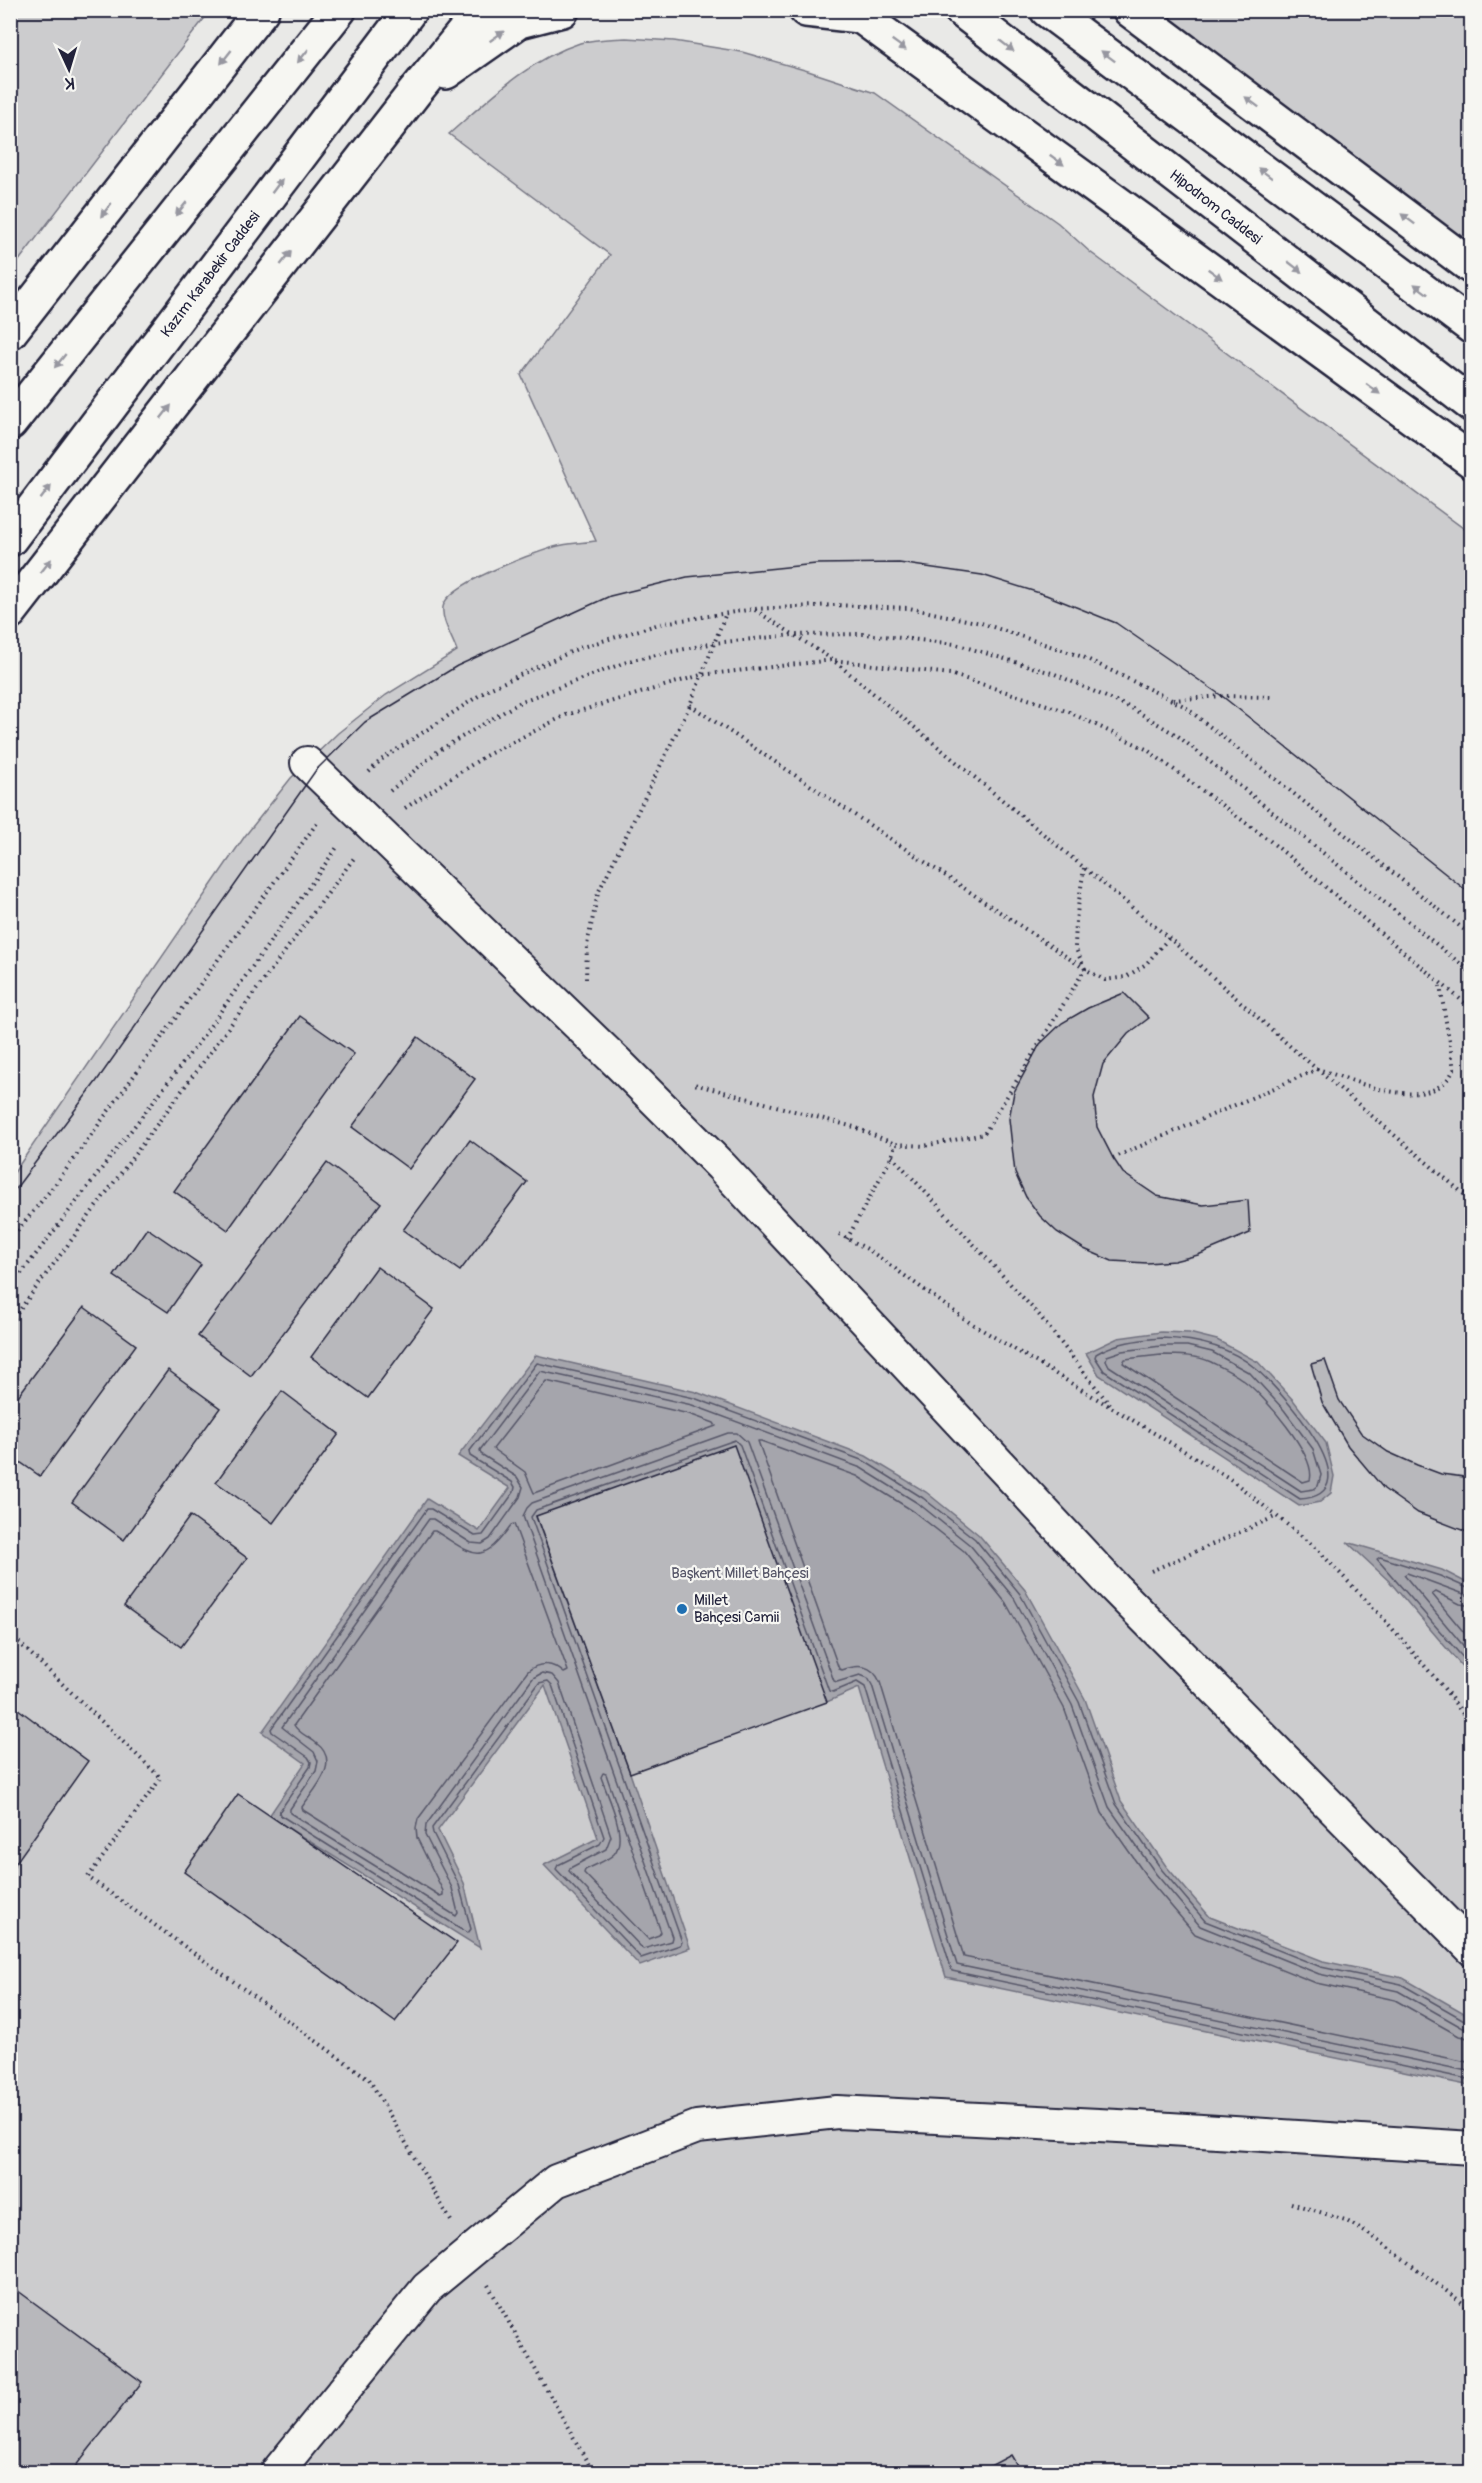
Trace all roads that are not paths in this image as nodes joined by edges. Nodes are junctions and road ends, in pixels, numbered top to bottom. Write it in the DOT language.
graph roads {
  1 [pos="262,10"];
  2 [pos="339,10"];
  3 [pos="410,10"];
  4 [pos="482,10"];
  5 [pos="562,10"];
  6 [pos="807,10"];
  7 [pos="961,10"];
  8 [pos="1047,10"];
  9 [pos="1130,10"];
  10 [pos="856,13"];
  11 [pos="414,93"];
  12 [pos="1472,267"];
  13 [pos="1470,326"];
  14 [pos="10,332"];
  15 [pos="1472,405"];
  16 [pos="10,423"];
  17 [pos="1472,461"];
  18 [pos="10,539"];
  19 [pos="10,612"];
  20 [pos="307,763"];
  21 [pos="1472,1949"];
  22 [pos="1472,2148"];
  23 [pos="277,2472"];
  1 -- 14 [label="main road, one-way"];
  2 -- 16 [label="main road, one-way"];
  18 -- 3 [label="main road, Kazım Karabekir Caddesi, one-way"];
  4 -- 11 [label="main road"];
  11 -- 5 [label="main road, one-way"];
  6 -- 10 [label="main road"];
  7 -- 15 [label="main road, Hipodrom Caddesi, one-way"];
  13 -- 8 [label="main road, one-way"];
  12 -- 9 [label="main road, one-way"];
  10 -- 17 [label="main road, one-way"];
  19 -- 11 [label="main road, one-way"];
  20 -- 21 [label="street"];
  22 -- 23 [label="street"];
}
